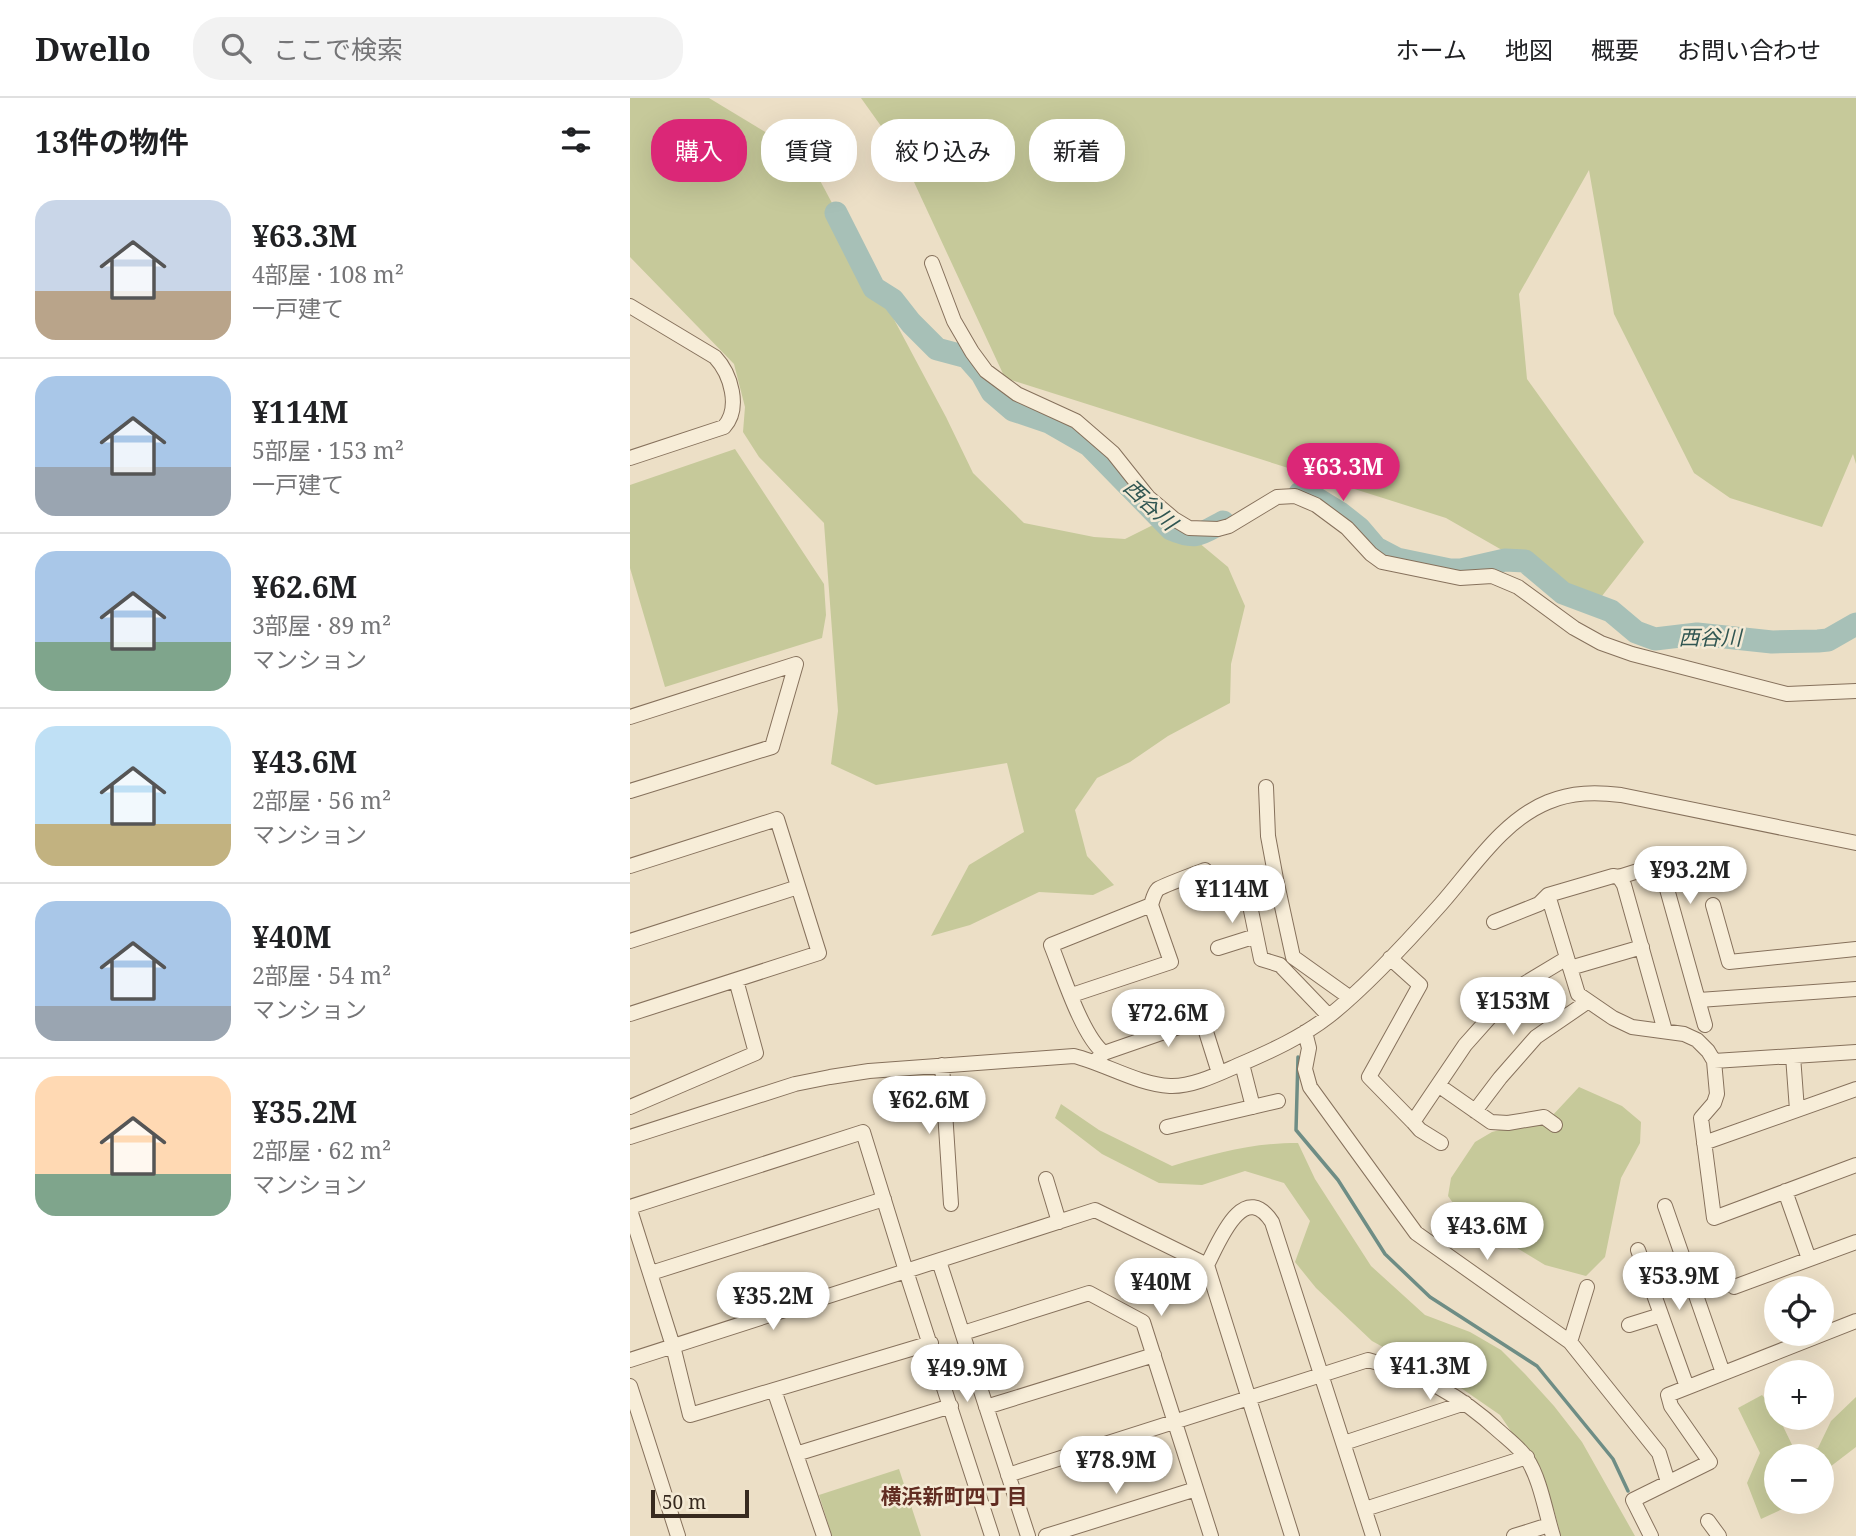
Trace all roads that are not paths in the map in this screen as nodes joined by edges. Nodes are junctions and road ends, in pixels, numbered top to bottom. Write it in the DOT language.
graph roads {
  1 [pos="932,263"];
  2 [pos="630,306"];
  3 [pos="630,458"];
  4 [pos="1856,691"];
  5 [pos="630,717"];
  6 [pos="1266,787"];
  7 [pos="630,791"];
  8 [pos="1856,843"];
  9 [pos="630,866"];
  10 [pos="1205,870"];
  11 [pos="1619,877"];
  12 [pos="1276,879"];
  13 [pos="798,887"];
  14 [pos="1247,891"];
  15 [pos="1548,895"];
  16 [pos="1208,903"];
  17 [pos="1151,905"];
  18 [pos="1713,905"];
  19 [pos="1494,922"];
  20 [pos="1256,936"];
  21 [pos="630,941"];
  22 [pos="1642,947"];
  23 [pos="1218,948"];
  24 [pos="1856,949"];
  25 [pos="1390,958"];
  26 [pos="1569,963"];
  27 [pos="736,980"];
  28 [pos="1856,989"];
  29 [pos="1072,995"];
  30 [pos="1349,997"];
  31 [pos="1699,1000"];
  32 [pos="1587,1002"];
  33 [pos="630,1014"];
  34 [pos="1329,1016"];
  35 [pos="1705,1025"];
  36 [pos="1665,1031"];
  37 [pos="1305,1032"];
  38 [pos="1856,1052"];
  39 [pos="1793,1056"];
  40 [pos="1099,1057"];
  41 [pos="1714,1061"];
  42 [pos="1242,1063"];
  43 [pos="942,1065"];
  44 [pos="1219,1073"];
  45 [pos="1438,1085"];
  46 [pos="1856,1089"];
  47 [pos="1278,1101"];
  48 [pos="630,1107"];
  49 [pos="1253,1107"];
  50 [pos="1797,1110"];
  51 [pos="1475,1111"];
  52 [pos="1413,1122"];
  53 [pos="1555,1125"];
  54 [pos="1167,1127"];
  55 [pos="630,1138"];
  56 [pos="1441,1143"];
  57 [pos="1704,1143"];
  58 [pos="1856,1165"];
  59 [pos="1046,1179"];
  60 [pos="1785,1191"];
  61 [pos="884,1199"];
  62 [pos="951,1204"];
  63 [pos="1665,1206"];
  64 [pos="630,1209"];
  65 [pos="1059,1222"];
  66 [pos="1856,1242"];
  67 [pos="1638,1250"];
  68 [pos="1810,1259"];
  69 [pos="939,1261"];
  70 [pos="1207,1265"];
  71 [pos="906,1271"];
  72 [pos="651,1273"];
  73 [pos="1587,1287"];
  74 [pos="1734,1287"];
  75 [pos="1661,1315"];
  76 [pos="1856,1321"];
  77 [pos="1629,1325"];
  78 [pos="963,1333"];
  79 [pos="1570,1342"];
  80 [pos="931,1343"];
  81 [pos="673,1346"];
  82 [pos="1154,1354"];
  83 [pos="630,1360"];
  84 [pos="1723,1373"];
  85 [pos="1322,1374"];
  86 [pos="630,1385"];
  87 [pos="1687,1387"];
  88 [pos="774,1391"];
  89 [pos="1248,1398"];
  90 [pos="1465,1403"];
  91 [pos="951,1406"];
  92 [pos="986,1407"];
  93 [pos="1175,1421"];
  94 [pos="1344,1443"];
  95 [pos="796,1454"];
  96 [pos="1527,1457"];
  97 [pos="1008,1475"];
  98 [pos="1668,1482"];
  99 [pos="1196,1489"];
  100 [pos="1365,1509"];
  101 [pos="1551,1530"];
  102 [pos="678,1536"];
  103 [pos="824,1536"];
  104 [pos="992,1536"];
  105 [pos="1028,1536"];
  106 [pos="1046,1536"];
  107 [pos="1211,1536"];
  108 [pos="1292,1536"];
  109 [pos="1373,1536"];
  110 [pos="1514,1536"];
  111 [pos="1651,1536"];
  1 -- 4 [label="street"];
  2 -- 3 [label="street"];
  5 -- 7 [label="street"];
  6 -- 12 [label="street"];
  8 -- 25 [label="street"];
  9 -- 13 [label="street"];
  10 -- 17 [label="street"];
  11 -- 15 [label="street"];
  11 -- 22 [label="street"];
  11 -- 31 [label="street"];
  12 -- 14 [label="street"];
  12 -- 30 [label="street"];
  13 -- 21 [label="street"];
  13 -- 27 [label="street"];
  14 -- 16 [label="street"];
  14 -- 20 [label="street"];
  15 -- 19 [label="street"];
  15 -- 26 [label="street"];
  17 -- 29 [label="street"];
  17 -- 29 [label="street"];
  18 -- 24 [label="street"];
  20 -- 23 [label="street"];
  20 -- 34 [label="street"];
  22 -- 26 [label="street"];
  22 -- 36 [label="street"];
  25 -- 30 [label="street"];
  25 -- 52 [label="street"];
  26 -- 32 [label="street"];
  26 -- 45 [label="street"];
  27 -- 33 [label="street"];
  27 -- 48 [label="street"];
  28 -- 31 [label="street"];
  29 -- 40 [label="street"];
  30 -- 34 [label="street"];
  31 -- 35 [label="street"];
  32 -- 36 [label="street"];
  32 -- 51 [label="street"];
  34 -- 37 [label="street"];
  36 -- 41 [label="street"];
  37 -- 42 [label="street"];
  37 -- 79 [label="street"];
  38 -- 39 [label="street"];
  39 -- 41 [label="street"];
  39 -- 50 [label="street"];
  40 -- 43 [label="street"];
  40 -- 44 [label="street"];
  40 -- 44 [label="street"];
  41 -- 57 [label="street"];
  42 -- 44 [label="street"];
  42 -- 49 [label="street"];
  43 -- 55 [label="street"];
  43 -- 62 [label="street"];
  45 -- 51 [label="street"];
  45 -- 52 [label="street"];
  46 -- 50 [label="street"];
  47 -- 49 [label="street"];
  49 -- 54 [label="street"];
  50 -- 57 [label="street"];
  51 -- 53 [label="street"];
  52 -- 56 [label="street"];
  57 -- 60 [label="street"];
  58 -- 60 [label="street"];
  59 -- 65 [label="street"];
  60 -- 68 [label="street"];
  61 -- 64 [label="street"];
  61 -- 71 [label="street"];
  61 -- 72 [label="street"];
  63 -- 84 [label="street"];
  64 -- 72 [label="street"];
  65 -- 69 [label="street"];
  65 -- 70 [label="street"];
  66 -- 68 [label="street"];
  67 -- 75 [label="street"];
  68 -- 74 [label="street"];
  69 -- 71 [label="street"];
  69 -- 78 [label="street"];
  70 -- 85 [label="street"];
  70 -- 89 [label="street"];
  71 -- 80 [label="street"];
  71 -- 81 [label="street"];
  72 -- 81 [label="street"];
  73 -- 79 [label="street"];
  75 -- 77 [label="street"];
  75 -- 87 [label="street"];
  76 -- 84 [label="street"];
  78 -- 82 [label="street"];
  78 -- 92 [label="street"];
  79 -- 98 [label="street"];
  80 -- 88 [label="street"];
  80 -- 91 [label="street"];
  81 -- 83 [label="street"];
  81 -- 88 [label="street"];
  82 -- 92 [label="street"];
  82 -- 93 [label="street"];
  84 -- 87 [label="street"];
  85 -- 89 [label="street"];
  85 -- 90 [label="street"];
  85 -- 94 [label="street"];
  86 -- 102 [label="street"];
  87 -- 98 [label="street"];
  88 -- 95 [label="street"];
  89 -- 93 [label="street"];
  89 -- 108 [label="street"];
  90 -- 94 [label="street"];
  90 -- 96 [label="street"];
  91 -- 95 [label="street"];
  91 -- 104 [label="street"];
  92 -- 97 [label="street"];
  93 -- 97 [label="street"];
  93 -- 99 [label="street"];
  94 -- 100 [label="street"];
  95 -- 103 [label="street"];
  96 -- 100 [label="street"];
  96 -- 101 [label="street"];
  97 -- 105 [label="street"];
  98 -- 111 [label="street"];
  99 -- 106 [label="street"];
  99 -- 107 [label="street"];
  100 -- 109 [label="street"];
  101 -- 110 [label="street"];
}
